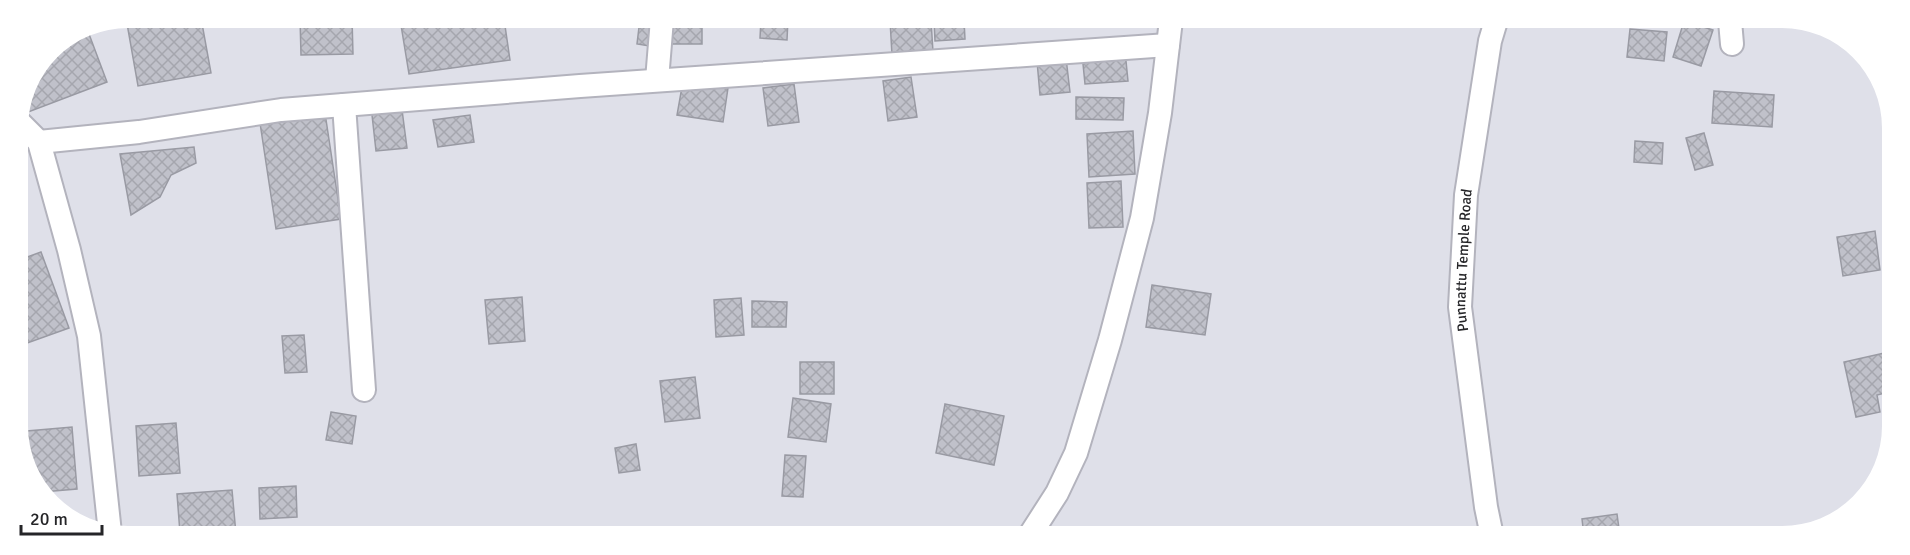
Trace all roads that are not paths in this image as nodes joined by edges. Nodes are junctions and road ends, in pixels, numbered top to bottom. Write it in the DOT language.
graph roads {
  1 [pos="661,28"];
  2 [pos="1170,28"];
  3 [pos="1494,28"];
  4 [pos="1731,28"];
  5 [pos="1732,44"];
  6 [pos="1168,45"];
  7 [pos="657,80"];
  8 [pos="344,105"];
  9 [pos="29,132"];
  10 [pos="39,142"];
  11 [pos="364,390"];
  12 [pos="109,525"];
  13 [pos="1036,526"];
  14 [pos="1490,526"];
  1 -- 7 [label="street"];
  2 -- 6 [label="street"];
  3 -- 14 [label="street, Punnattu Temple Road"];
  4 -- 5 [label="street"];
  6 -- 7 [label="street"];
  6 -- 13 [label="street"];
  7 -- 8 [label="street"];
  8 -- 10 [label="street"];
  8 -- 11 [label="street"];
  9 -- 10 [label="street"];
  10 -- 12 [label="street"];
}
